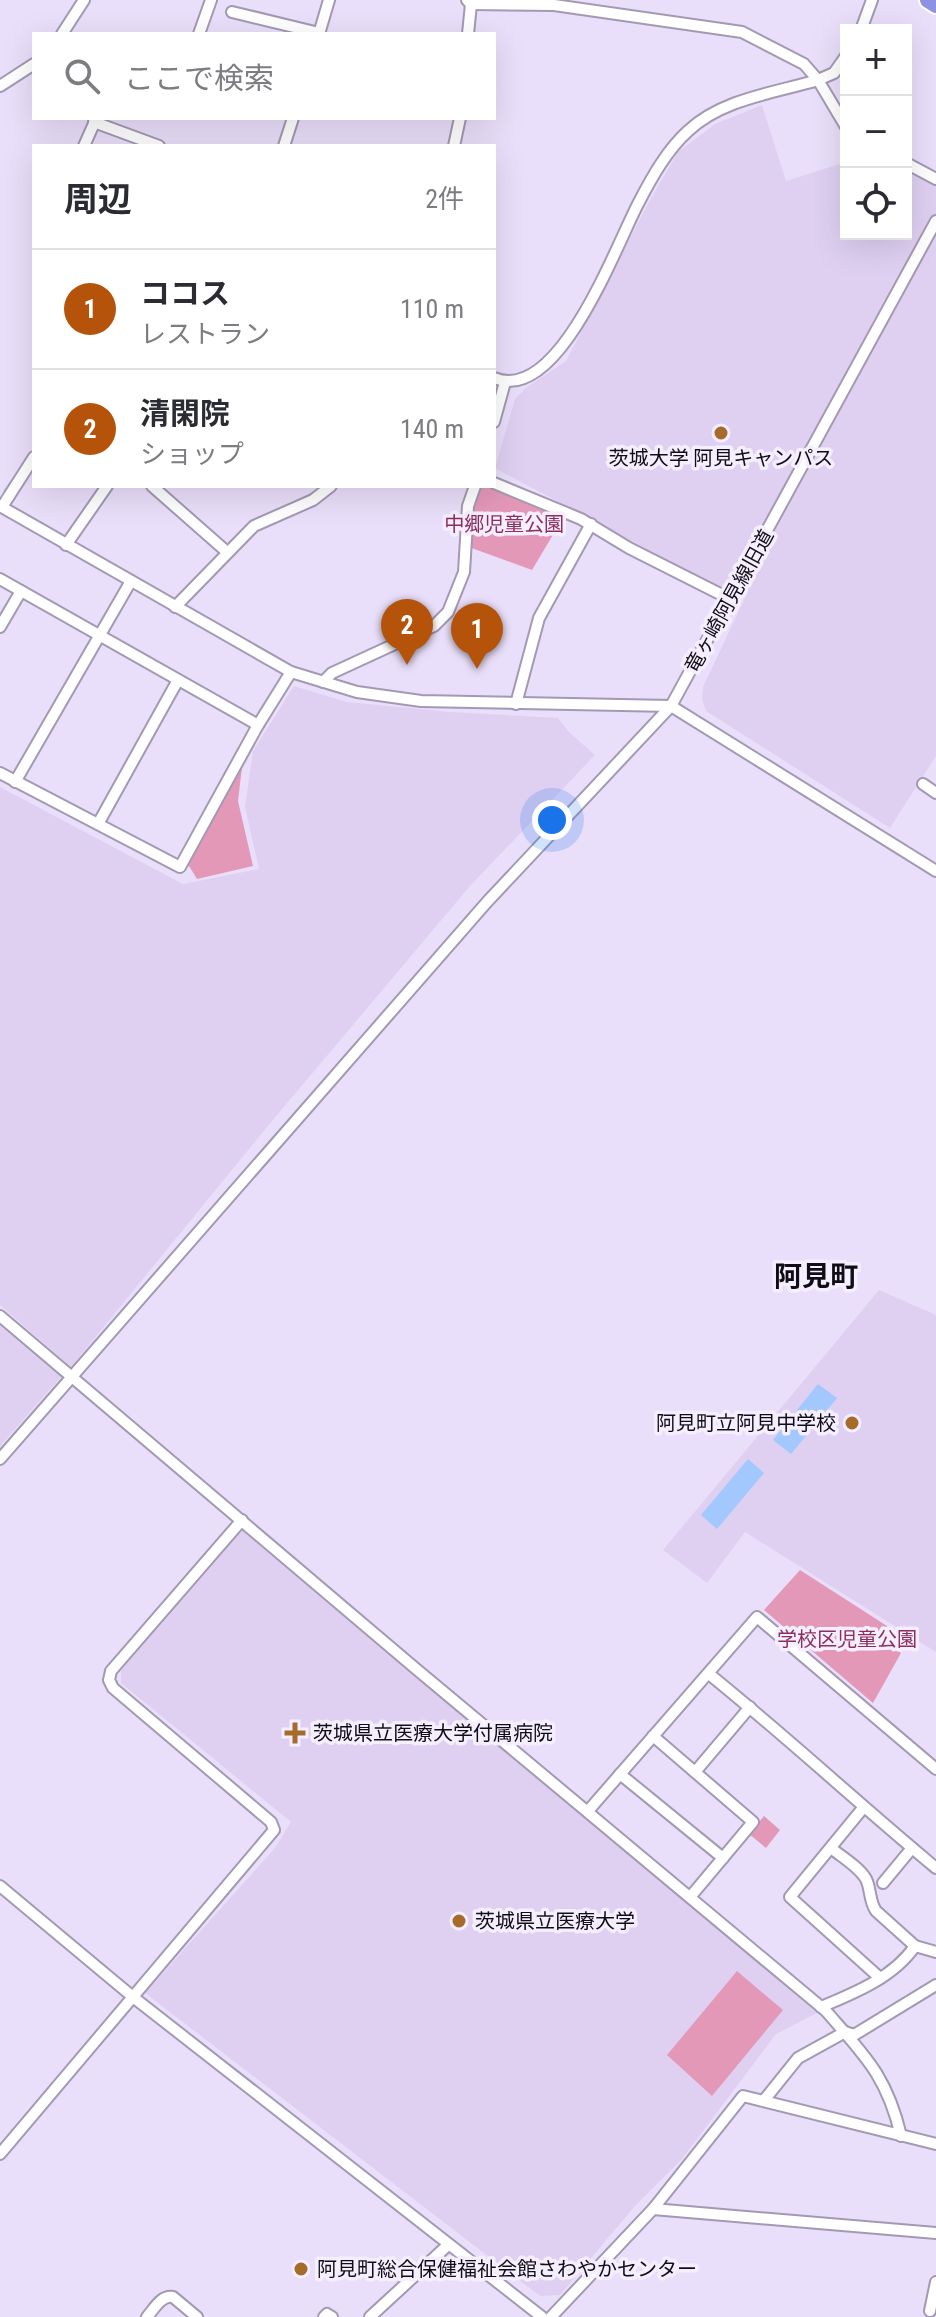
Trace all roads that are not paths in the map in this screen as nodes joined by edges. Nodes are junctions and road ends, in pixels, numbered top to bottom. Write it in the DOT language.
graph roads {
  1 [pos="84,0"];
  2 [pos="211,0"];
  3 [pos="329,0"];
  4 [pos="872,0"];
  5 [pos="928,0"];
  6 [pos="469,2"];
  7 [pos="936,5"];
  8 [pos="595,6"];
  9 [pos="232,12"];
  10 [pos="75,16"];
  11 [pos="863,24"];
  12 [pos="63,32"];
  13 [pos="76,32"];
  14 [pos="200,32"];
  15 [pos="315,32"];
  16 [pos="319,32"];
  17 [pos="468,32"];
  18 [pos="840,64"];
  19 [pos="32,65"];
  20 [pos="818,80"];
  21 [pos="0,86"];
  22 [pos="840,117"];
  23 [pos="94,120"];
  24 [pos="96,120"];
  25 [pos="292,120"];
  26 [pos="460,120"];
  27 [pos="85,144"];
  28 [pos="154,144"];
  29 [pos="285,144"];
  30 [pos="454,144"];
  31 [pos="912,166"];
  32 [pos="936,179"];
  33 [pos="936,221"];
  34 [pos="496,379"];
  35 [pos="505,382"];
  36 [pos="496,415"];
  37 [pos="32,460"];
  38 [pos="496,484"];
  39 [pos="105,488"];
  40 [pos="154,488"];
  41 [pos="328,488"];
  42 [pos="474,488"];
  43 [pos="1,507"];
  44 [pos="591,524"];
  45 [pos="66,545"];
  46 [pos="227,552"];
  47 [pos="0,579"];
  48 [pos="131,581"];
  49 [pos="21,591"];
  50 [pos="730,599"];
  51 [pos="175,607"];
  52 [pos="0,627"];
  53 [pos="99,635"];
  54 [pos="291,672"];
  55 [pos="178,680"];
  56 [pos="323,682"];
  57 [pos="516,704"];
  58 [pos="671,706"];
  59 [pos="258,725"];
  60 [pos="0,773"];
  61 [pos="15,782"];
  62 [pos="923,784"];
  63 [pos="936,793"];
  64 [pos="98,824"];
  65 [pos="936,871"];
  66 [pos="0,1316"];
  67 [pos="72,1376"];
  68 [pos="0,1459"];
  69 [pos="242,1520"];
  70 [pos="709,1674"];
  71 [pos="750,1707"];
  72 [pos="653,1736"];
  73 [pos="936,1769"];
  74 [pos="695,1772"];
  75 [pos="620,1774"];
  76 [pos="863,1808"];
  77 [pos="588,1811"];
  78 [pos="831,1848"];
  79 [pos="912,1848"];
  80 [pos="723,1858"];
  81 [pos="936,1868"];
  82 [pos="883,1883"];
  83 [pos="0,1886"];
  84 [pos="691,1896"];
  85 [pos="915,1946"];
  86 [pos="936,1952"];
  87 [pos="880,1978"];
  88 [pos="936,1985"];
  89 [pos="133,1997"];
  90 [pos="821,2007"];
  91 [pos="845,2032"];
  92 [pos="765,2099"];
  93 [pos="901,2136"];
  94 [pos="936,2144"];
  95 [pos="0,2154"];
  96 [pos="653,2209"];
  97 [pos="936,2233"];
  98 [pos="448,2245"];
  99 [pos="936,2282"];
  100 [pos="930,2311"];
  101 [pos="147,2317"];
  102 [pos="197,2317"];
  103 [pos="324,2317"];
  104 [pos="332,2317"];
  105 [pos="370,2317"];
  106 [pos="542,2317"];
  107 [pos="551,2317"];
  1 -- 10 [label="street"];
  2 -- 14 [label="street"];
  3 -- 16 [label="street"];
  4 -- 11 [label="street"];
  5 -- 7 [label="highway"];
  6 -- 8 [label="street"];
  6 -- 17 [label="street"];
  8 -- 20 [label="street"];
  9 -- 15 [label="street"];
  10 -- 12 [label="street"];
  10 -- 13 [label="street"];
  18 -- 20 [label="street"];
  19 -- 21 [label="street"];
  20 -- 22 [label="street"];
  20 -- 35 [label="street"];
  23 -- 27 [label="street"];
  24 -- 28 [label="street"];
  25 -- 29 [label="street"];
  26 -- 30 [label="street"];
  31 -- 32 [label="street"];
  33 -- 50 [label="street, 竜ヶ崎阿見線旧道"];
  34 -- 35 [label="street"];
  35 -- 36 [label="street"];
  37 -- 43 [label="street"];
  38 -- 44 [label="street"];
  39 -- 45 [label="street"];
  40 -- 46 [label="street"];
  41 -- 46 [label="street"];
  42 -- 56 [label="street"];
  43 -- 45 [label="street"];
  44 -- 50 [label="street"];
  44 -- 57 [label="street"];
  45 -- 48 [label="street"];
  46 -- 51 [label="street"];
  47 -- 49 [label="street"];
  48 -- 51 [label="street"];
  48 -- 53 [label="street"];
  49 -- 52 [label="street"];
  49 -- 53 [label="street"];
  50 -- 58 [label="street, 竜ヶ崎阿見線旧道"];
  51 -- 54 [label="street"];
  53 -- 55 [label="street"];
  53 -- 61 [label="street"];
  54 -- 56 [label="street"];
  54 -- 59 [label="street"];
  55 -- 59 [label="street"];
  55 -- 64 [label="street"];
  56 -- 57 [label="street"];
  57 -- 58 [label="street"];
  58 -- 65 [label="street"];
  58 -- 67 [label="street, 竜ヶ崎阿見線旧道"];
  59 -- 64 [label="street"];
  60 -- 61 [label="street"];
  61 -- 64 [label="street"];
  62 -- 63 [label="street"];
  66 -- 67 [label="street"];
  67 -- 68 [label="street, 竜ヶ崎阿見線旧道"];
  67 -- 69 [label="street"];
  69 -- 77 [label="street"];
  69 -- 89 [label="street"];
  70 -- 71 [label="street"];
  70 -- 72 [label="street"];
  70 -- 73 [label="street"];
  71 -- 74 [label="street"];
  71 -- 76 [label="street"];
  72 -- 74 [label="street"];
  72 -- 75 [label="street"];
  74 -- 80 [label="street"];
  75 -- 77 [label="street"];
  75 -- 80 [label="street"];
  76 -- 78 [label="street"];
  76 -- 79 [label="street"];
  77 -- 84 [label="street"];
  78 -- 85 [label="street"];
  78 -- 87 [label="street"];
  79 -- 81 [label="street"];
  79 -- 82 [label="street"];
  80 -- 84 [label="street"];
  83 -- 89 [label="street"];
  84 -- 90 [label="street"];
  85 -- 86 [label="street"];
  85 -- 87 [label="street"];
  87 -- 90 [label="street"];
  88 -- 91 [label="street"];
  89 -- 95 [label="street"];
  89 -- 98 [label="street"];
  90 -- 91 [label="street"];
  91 -- 92 [label="street"];
  91 -- 93 [label="street"];
  92 -- 93 [label="street"];
  92 -- 96 [label="street"];
  93 -- 94 [label="street"];
  96 -- 97 [label="street"];
  96 -- 107 [label="street"];
  98 -- 105 [label="street"];
  98 -- 106 [label="street"];
  99 -- 100 [label="street"];
  101 -- 102 [label="street"];
  103 -- 104 [label="street"];
}
